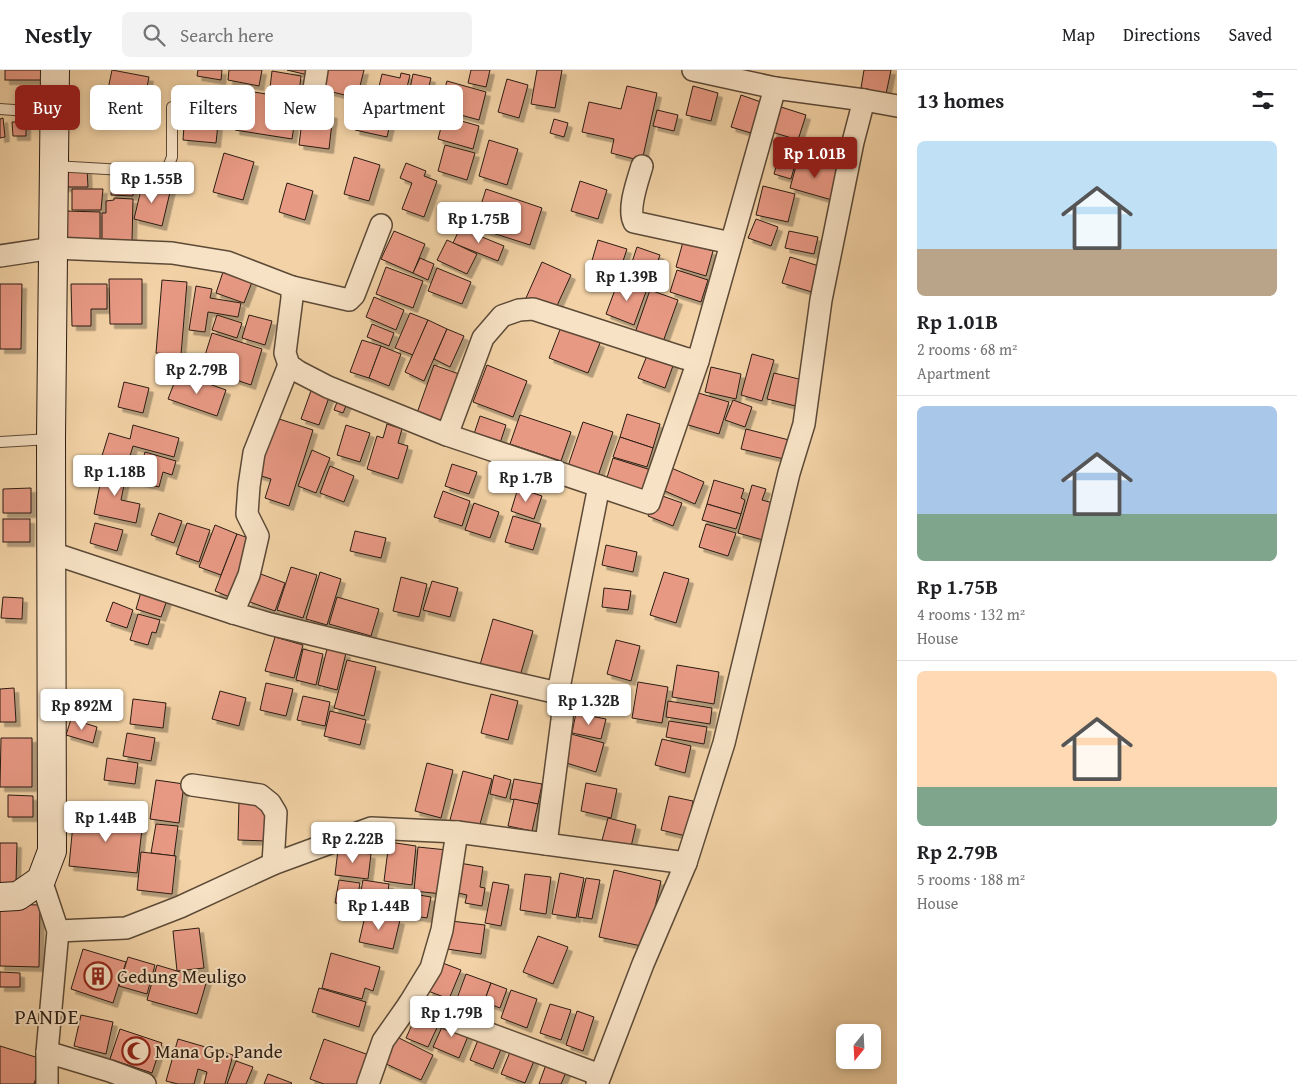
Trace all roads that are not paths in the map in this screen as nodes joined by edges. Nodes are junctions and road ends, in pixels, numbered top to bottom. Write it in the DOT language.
graph roads {
  1 [pos="56,70"];
  2 [pos="317,70"];
  3 [pos="693,70"];
  4 [pos="56,85"];
  5 [pos="315,85"];
  6 [pos="775,88"];
  7 [pos="864,100"];
  8 [pos="897,106"];
  9 [pos="0,109"];
  10 [pos="15,110"];
  11 [pos="54,130"];
  12 [pos="172,130"];
  13 [pos="53,166"];
  14 [pos="642,166"];
  15 [pos="381,225"];
  16 [pos="731,243"];
  17 [pos="53,248"];
  18 [pos="0,256"];
  19 [pos="292,287"];
  20 [pos="698,361"];
  21 [pos="289,365"];
  22 [pos="447,435"];
  23 [pos="51,439"];
  24 [pos="0,442"];
  25 [pos="599,486"];
  26 [pos="52,554"];
  27 [pos="233,613"];
  28 [pos="558,693"];
  29 [pos="192,786"];
  30 [pos="457,832"];
  31 [pos="546,844"];
  32 [pos="686,863"];
  33 [pos="273,864"];
  34 [pos="41,880"];
  35 [pos="0,897"];
  36 [pos="58,930"];
  37 [pos="409,1004"];
  38 [pos="46,1052"];
  39 [pos="599,1080"];
  40 [pos="47,1084"];
  41 [pos="145,1084"];
  42 [pos="368,1084"];
  1 -- 4 [label="street"];
  2 -- 5 [label="street"];
  3 -- 6 [label="street"];
  6 -- 7 [label="street"];
  6 -- 16 [label="street"];
  7 -- 8 [label="street"];
  7 -- 32 [label="street"];
  9 -- 10 [label="lane"];
  11 -- 13 [label="street"];
  12 -- 13 [label="lane"];
  13 -- 17 [label="street"];
  14 -- 16 [label="street"];
  15 -- 19 [label="street"];
  16 -- 20 [label="street"];
  17 -- 18 [label="street"];
  17 -- 19 [label="street"];
  17 -- 23 [label="street"];
  19 -- 21 [label="street"];
  20 -- 22 [label="street"];
  20 -- 25 [label="street"];
  21 -- 22 [label="street"];
  21 -- 27 [label="street"];
  22 -- 25 [label="street"];
  23 -- 24 [label="lane"];
  23 -- 26 [label="street"];
  25 -- 28 [label="street"];
  26 -- 27 [label="street"];
  26 -- 34 [label="street"];
  27 -- 28 [label="street"];
  28 -- 31 [label="street"];
  29 -- 33 [label="street"];
  30 -- 31 [label="street"];
  30 -- 33 [label="street"];
  30 -- 37 [label="street"];
  31 -- 32 [label="street"];
  32 -- 39 [label="street"];
  33 -- 36 [label="street"];
  34 -- 35 [label="street"];
  34 -- 36 [label="street"];
  36 -- 38 [label="street"];
  37 -- 39 [label="street"];
  37 -- 42 [label="street"];
  38 -- 40 [label="street"];
  38 -- 41 [label="street"];
}
